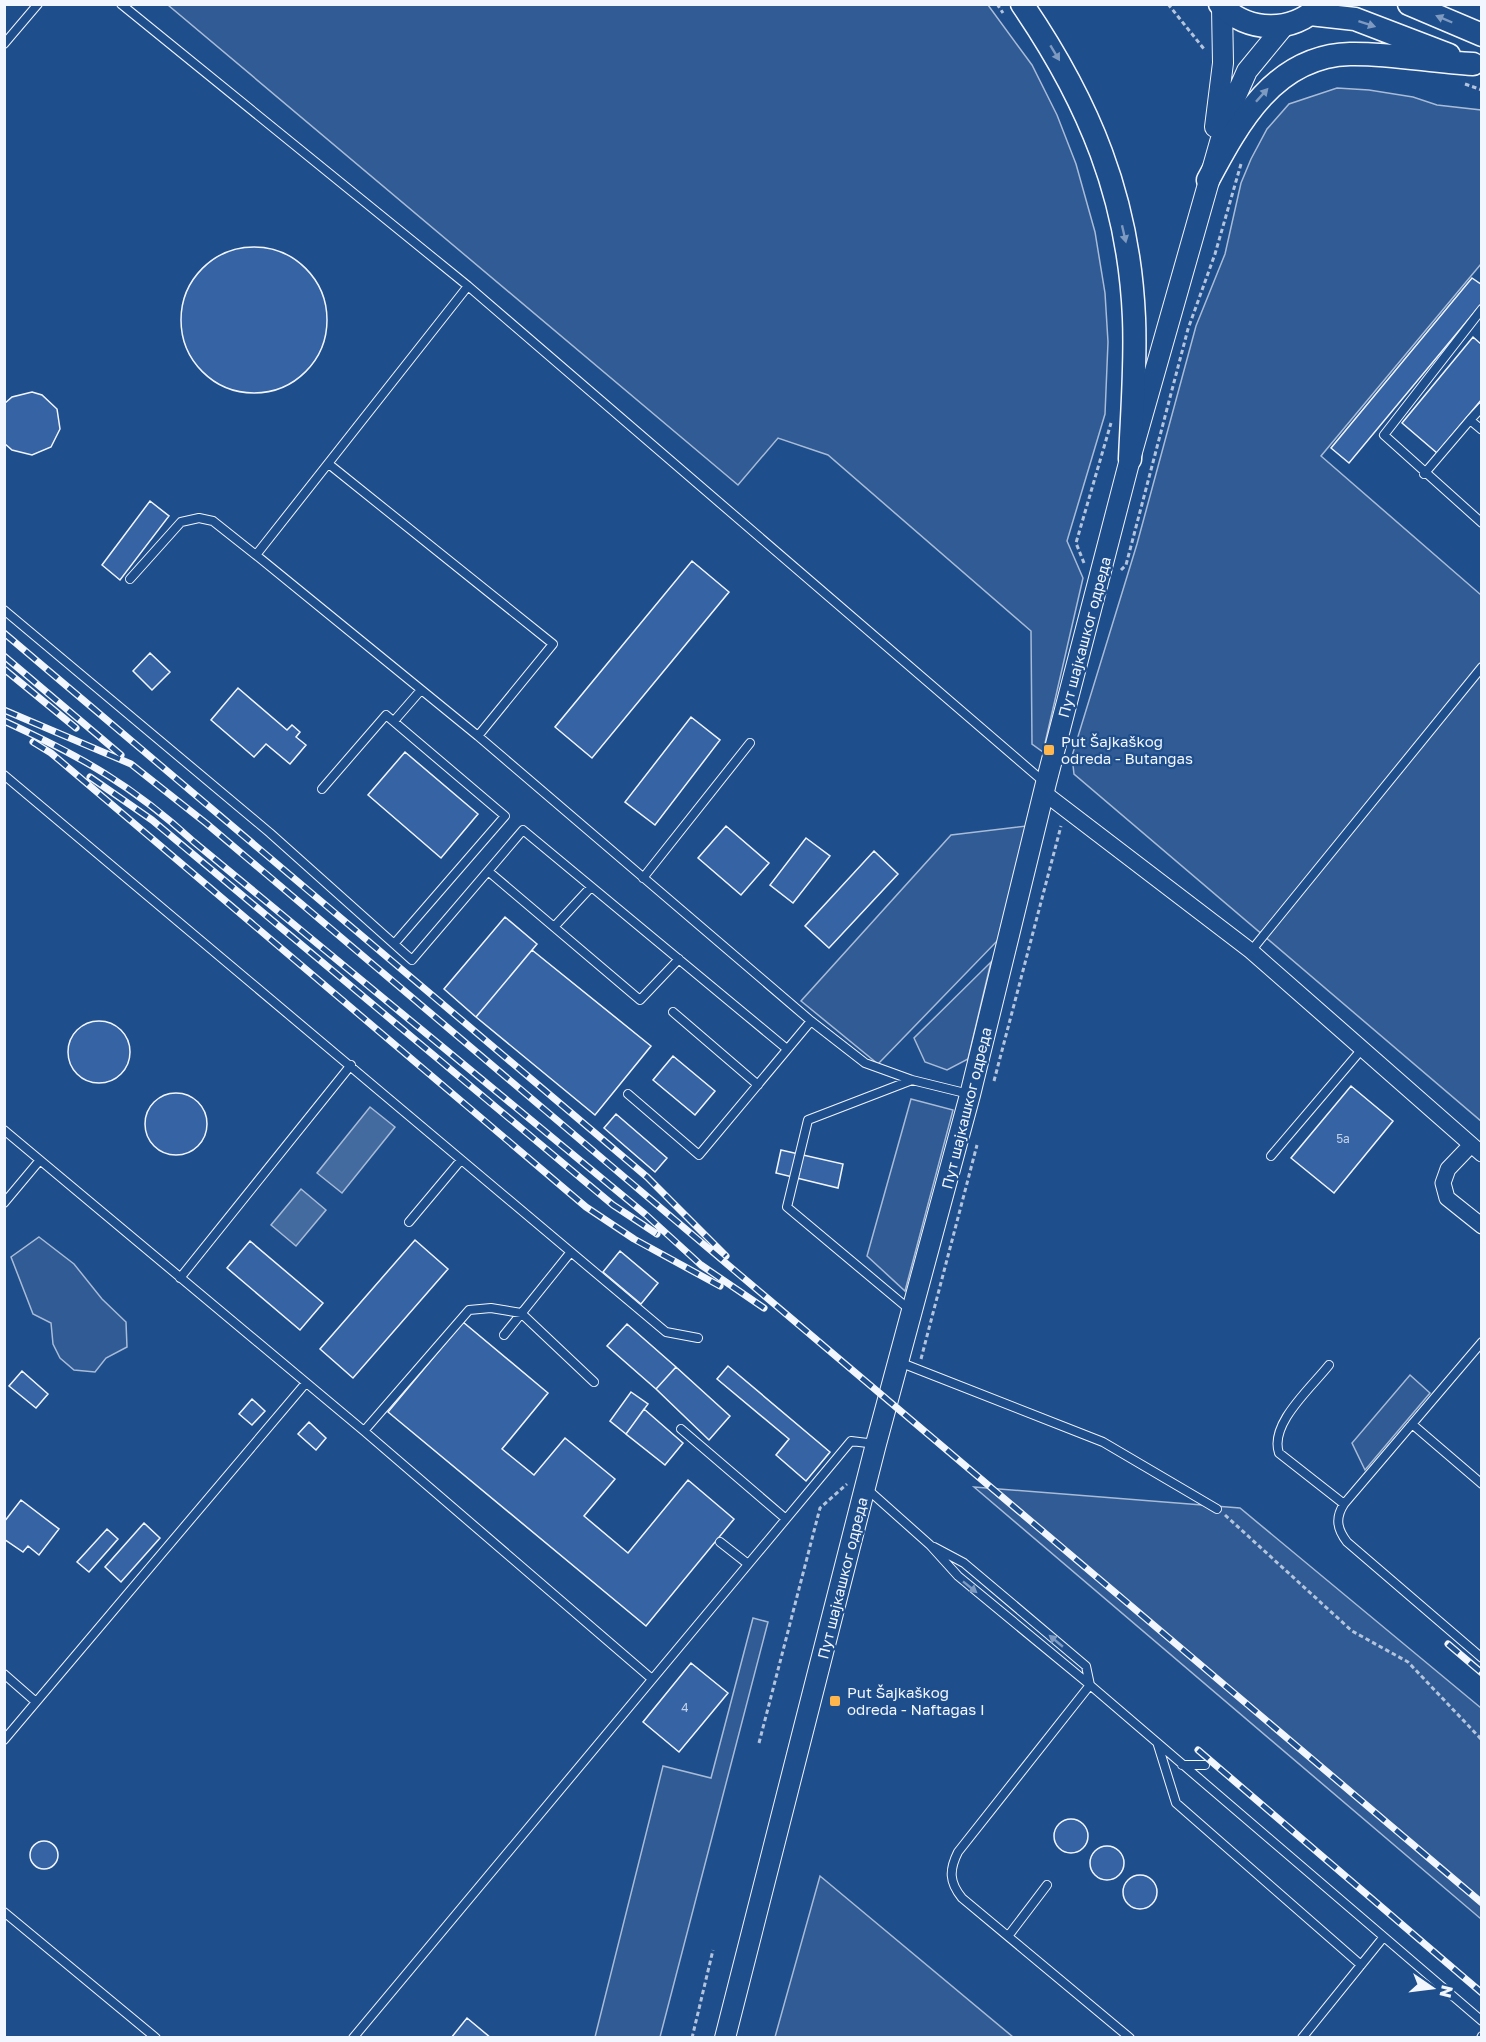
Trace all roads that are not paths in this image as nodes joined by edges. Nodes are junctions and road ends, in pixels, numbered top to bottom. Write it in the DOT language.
graph roads {
  1 [pos="38,4"];
  2 [pos="121,4"];
  3 [pos="1409,4"];
  4 [pos="1221,6"];
  5 [pos="1013,9"];
  6 [pos="1315,9"];
  7 [pos="1284,26"];
  8 [pos="1482,35"];
  9 [pos="4,44"];
  10 [pos="1477,66"];
  11 [pos="1208,180"];
  12 [pos="468,286"];
  13 [pos="1482,309"];
  14 [pos="1482,407"];
  15 [pos="1470,420"];
  16 [pos="1482,430"];
  17 [pos="1130,459"];
  18 [pos="330,465"];
  19 [pos="1424,474"];
  20 [pos="1482,523"];
  21 [pos="256,555"];
  22 [pos="130,579"];
  23 [pos="4,610"];
  24 [pos="1482,667"];
  25 [pos="421,690"];
  26 [pos="394,721"];
  27 [pos="478,736"];
  28 [pos="750,743"];
  29 [pos="4,775"];
  30 [pos="1044,788"];
  31 [pos="322,789"];
  32 [pos="488,871"];
  33 [pos="643,878"];
  34 [pos="591,887"];
  35 [pos="554,927"];
  36 [pos="394,944"];
  37 [pos="1251,951"];
  38 [pos="679,959"];
  39 [pos="674,1012"];
  40 [pos="811,1021"];
  41 [pos="787,1049"];
  42 [pos="1362,1049"];
  43 [pos="351,1065"];
  44 [pos="912,1080"];
  45 [pos="758,1085"];
  46 [pos="628,1094"];
  47 [pos="970,1095"];
  48 [pos="4,1130"];
  49 [pos="1476,1150"];
  50 [pos="1271,1156"];
  51 [pos="40,1160"];
  52 [pos="461,1160"];
  53 [pos="4,1203"];
  54 [pos="409,1222"];
  55 [pos="1482,1226"];
  56 [pos="570,1253"];
  57 [pos="180,1278"];
  58 [pos="913,1312"];
  59 [pos="521,1313"];
  60 [pos="504,1335"];
  61 [pos="698,1338"];
  62 [pos="1481,1344"];
  63 [pos="899,1362"];
  64 [pos="1329,1365"];
  65 [pos="594,1382"];
  66 [pos="304,1384"];
  67 [pos="1412,1424"];
  68 [pos="681,1429"];
  69 [pos="364,1431"];
  70 [pos="876,1444"];
  71 [pos="1482,1484"];
  72 [pos="857,1485"];
  73 [pos="1344,1504"];
  74 [pos="1217,1509"];
  75 [pos="786,1519"];
  76 [pos="720,1542"];
  77 [pos="930,1545"];
  78 [pos="748,1564"];
  79 [pos="1482,1658"];
  80 [pos="4,1674"];
  81 [pos="652,1679"];
  82 [pos="1090,1685"];
  83 [pos="36,1702"];
  84 [pos="4,1740"];
  85 [pos="1158,1744"];
  86 [pos="1182,1765"];
  87 [pos="1205,1765"];
  88 [pos="1047,1885"];
  89 [pos="4,1912"];
  90 [pos="1009,1935"];
  91 [pos="1382,1938"];
  92 [pos="1361,1965"];
  93 [pos="1482,2021"];
  94 [pos="156,2037"];
  95 [pos="353,2037"];
  96 [pos="725,2037"];
  97 [pos="1130,2037"];
  98 [pos="1302,2037"];
  1 -- 9 [label="lane"];
  2 -- 12 [label="lane"];
  8 -- 3 [label="main road, one-way"];
  4 -- 7 [label="main road"];
  4 -- 11 [label="street, Пут шајкашког одреда"];
  5 -- 17 [label="main road, one-way"];
  6 -- 7 [label="main road"];
  6 -- 10 [label="main road, one-way"];
  7 -- 11 [label="street, Пут шајкашког одреда"];
  11 -- 10 [label="main road, one-way"];
  11 -- 17 [label="street, Пут шајкашког одреда"];
  12 -- 18 [label="lane"];
  12 -- 30 [label="lane"];
  13 -- 19 [label="lane"];
  14 -- 15 [label="lane"];
  15 -- 16 [label="lane"];
  15 -- 19 [label="lane"];
  17 -- 30 [label="street, Пут шајкашког одреда"];
  18 -- 21 [label="lane"];
  18 -- 27 [label="lane"];
  19 -- 20 [label="lane"];
  21 -- 22 [label="lane"];
  21 -- 25 [label="lane"];
  23 -- 36 [label="lane"];
  24 -- 37 [label="lane"];
  25 -- 26 [label="lane"];
  25 -- 27 [label="lane"];
  26 -- 31 [label="lane"];
  26 -- 36 [label="lane"];
  27 -- 33 [label="lane"];
  28 -- 33 [label="lane"];
  29 -- 43 [label="lane"];
  30 -- 37 [label="street"];
  30 -- 47 [label="street, Пут шајкашког одреда"];
  32 -- 34 [label="lane"];
  32 -- 35 [label="lane"];
  32 -- 36 [label="lane"];
  33 -- 40 [label="lane"];
  34 -- 35 [label="lane"];
  34 -- 38 [label="lane"];
  35 -- 38 [label="lane"];
  37 -- 42 [label="street"];
  38 -- 41 [label="lane"];
  39 -- 45 [label="lane"];
  40 -- 41 [label="lane"];
  40 -- 44 [label="lane"];
  41 -- 45 [label="lane"];
  42 -- 49 [label="street"];
  42 -- 50 [label="lane"];
  43 -- 52 [label="lane"];
  43 -- 57 [label="lane"];
  44 -- 47 [label="lane"];
  44 -- 58 [label="lane"];
  45 -- 46 [label="lane"];
  47 -- 58 [label="street, Пут шајкашког одреда"];
  48 -- 51 [label="lane"];
  49 -- 55 [label="street"];
  51 -- 53 [label="lane"];
  51 -- 57 [label="lane"];
  52 -- 54 [label="lane"];
  52 -- 56 [label="lane"];
  56 -- 59 [label="lane"];
  56 -- 61 [label="lane"];
  57 -- 66 [label="lane"];
  58 -- 63 [label="street, Пут шајкашког одреда"];
  59 -- 60 [label="lane"];
  59 -- 65 [label="lane"];
  59 -- 69 [label="lane"];
  62 -- 67 [label="lane"];
  63 -- 70 [label="street, Пут шајкашког одреда"];
  63 -- 74 [label="lane"];
  64 -- 73 [label="lane"];
  66 -- 69 [label="lane"];
  66 -- 83 [label="lane"];
  67 -- 71 [label="lane"];
  67 -- 73 [label="lane"];
  68 -- 75 [label="lane"];
  69 -- 81 [label="lane"];
  70 -- 72 [label="street, Пут шајкашког одреда"];
  70 -- 75 [label="lane"];
  72 -- 77 [label="lane"];
  72 -- 96 [label="street, Пут шајкашког одреда"];
  73 -- 79 [label="lane"];
  75 -- 78 [label="lane"];
  76 -- 78 [label="lane"];
  77 -- 82 [label="lane, one-way"];
  82 -- 77 [label="lane, one-way"];
  78 -- 81 [label="lane"];
  80 -- 83 [label="lane"];
  81 -- 95 [label="lane"];
  82 -- 85 [label="lane"];
  82 -- 90 [label="lane"];
  83 -- 84 [label="lane"];
  85 -- 86 [label="lane"];
  85 -- 92 [label="lane"];
  86 -- 87 [label="lane"];
  86 -- 91 [label="lane"];
  88 -- 90 [label="lane"];
  89 -- 94 [label="lane"];
  90 -- 97 [label="lane"];
  91 -- 92 [label="lane"];
  91 -- 93 [label="lane"];
  92 -- 98 [label="lane"];
}
